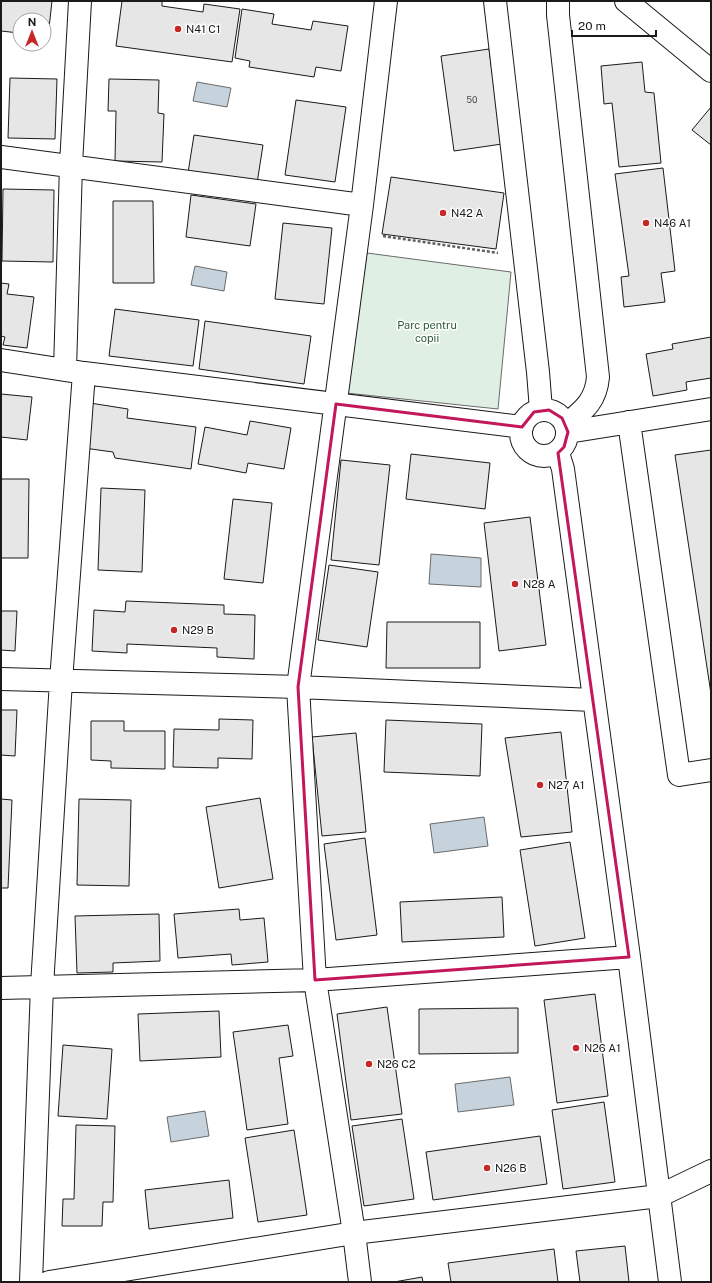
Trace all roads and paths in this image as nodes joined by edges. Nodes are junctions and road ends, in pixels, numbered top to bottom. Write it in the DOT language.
graph roads {
  1 [pos="80,1"];
  2 [pos="386,1"];
  3 [pos="495,1"];
  4 [pos="558,1"];
  5 [pos="626,1"];
  6 [pos="711,71"];
  7 [pos="1,157"];
  8 [pos="72,165"];
  9 [pos="362,204"];
  10 [pos="358,233"];
  11 [pos="525,256"];
  12 [pos="1,360"];
  13 [pos="74,371"];
  14 [pos="336,404"];
  15 [pos="711,409"];
  16 [pos="541,410"];
  17 [pos="629,422"];
  18 [pos="522,427"];
  19 [pos="567,428"];
  20 [pos="558,453"];
  21 [pos="1,679"];
  22 [pos="61,681"];
  23 [pos="298,687"];
  24 [pos="593,700"];
  25 [pos="711,770"];
  26 [pos="628,957"];
  27 [pos="314,980"];
  28 [pos="42,986"];
  29 [pos="1,988"];
  30 [pos="711,1171"];
  31 [pos="659,1196"];
  32 [pos="354,1234"];
  33 [pos="31,1282"];
  34 [pos="49,1282"];
  35 [pos="360,1282"];
  36 [pos="670,1282"];
  1 -- 8 [label="street"];
  2 -- 9 [label="street"];
  3 -- 11 [label="street"];
  4 -- 19 [label="street"];
  5 -- 6 [label="street"];
  7 -- 8 [label="street"];
  8 -- 9 [label="street"];
  8 -- 13 [label="street"];
  9 -- 10 [label="street"];
  10 -- 11 [label="path"];
  10 -- 14 [label="street"];
  11 -- 16 [label="street"];
  12 -- 13 [label="street"];
  13 -- 14 [label="street"];
  13 -- 22 [label="street"];
  14 -- 18 [label="street"];
  14 -- 23 [label="street"];
  15 -- 17 [label="street"];
  16 -- 18 [label="street"];
  16 -- 19 [label="street"];
  17 -- 19 [label="street"];
  17 -- 25 [label="street"];
  18 -- 20 [label="street"];
  19 -- 20 [label="street"];
  20 -- 24 [label="street"];
  21 -- 22 [label="street"];
  22 -- 23 [label="street"];
  22 -- 28 [label="street"];
  23 -- 24 [label="street"];
  23 -- 27 [label="street"];
  24 -- 26 [label="street"];
  26 -- 27 [label="street"];
  26 -- 31 [label="street"];
  27 -- 28 [label="street"];
  27 -- 32 [label="street"];
  28 -- 29 [label="street"];
  28 -- 33 [label="street"];
  30 -- 31 [label="street"];
  31 -- 32 [label="street"];
  31 -- 36 [label="street"];
  32 -- 34 [label="street"];
  32 -- 35 [label="street"];
}
